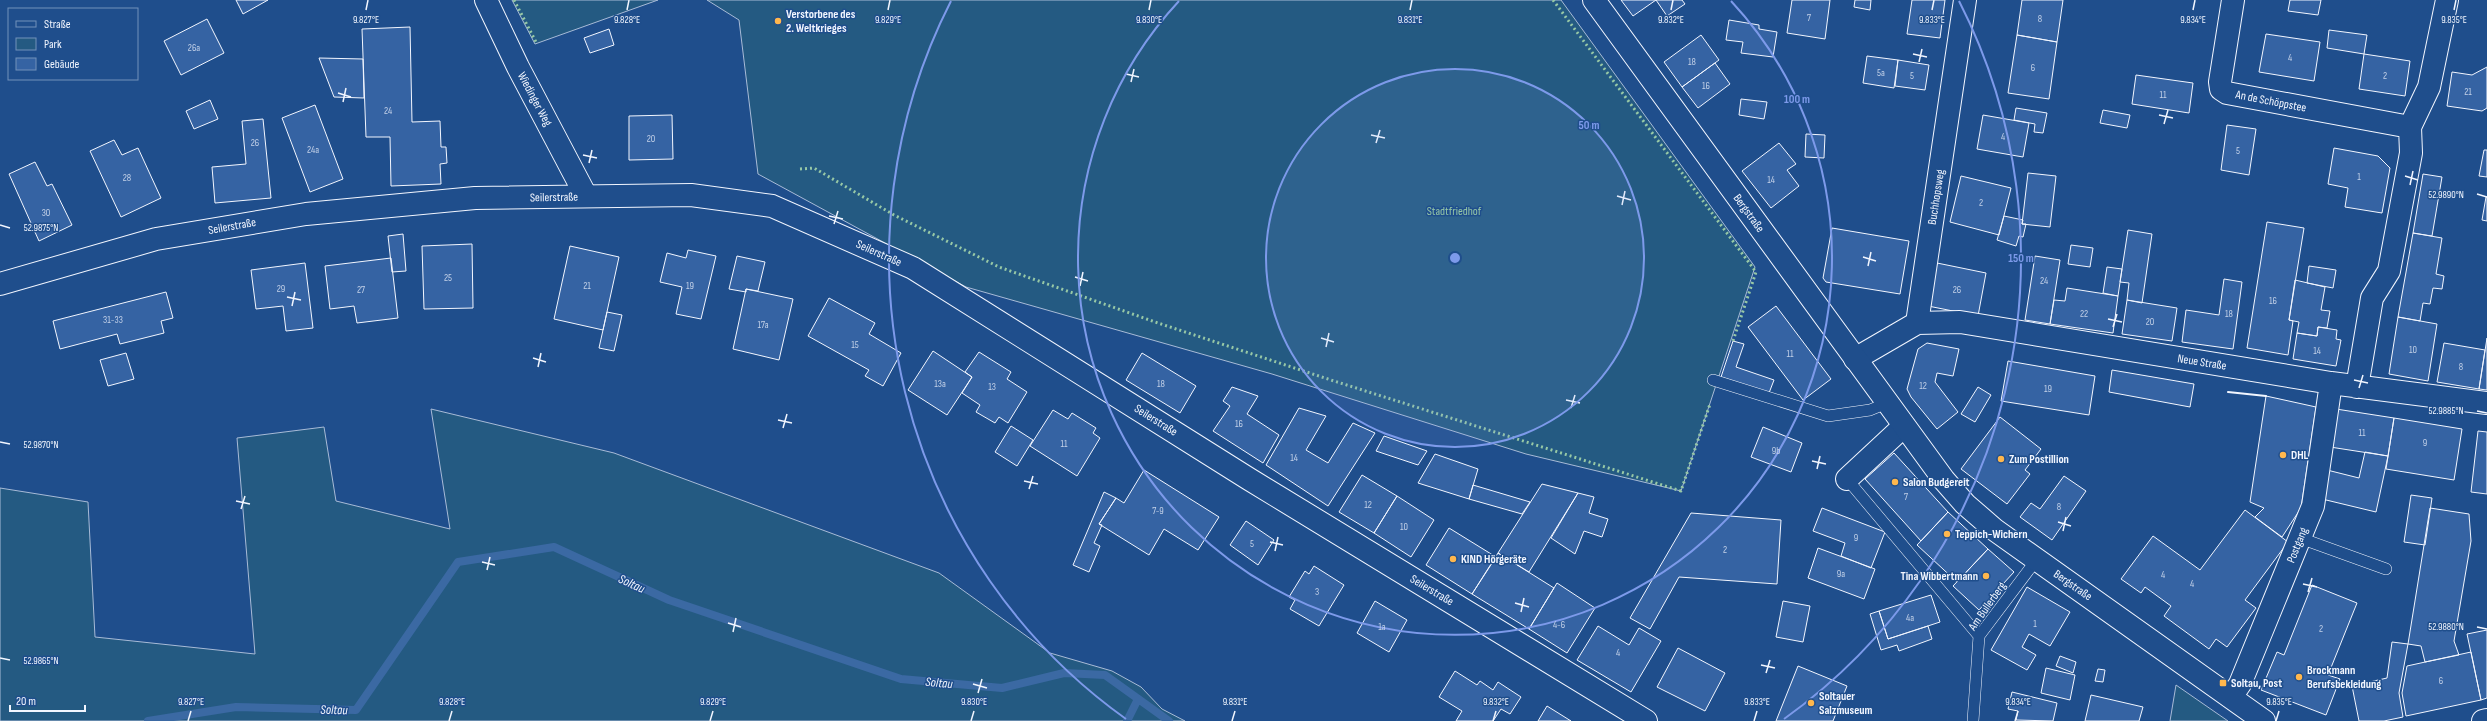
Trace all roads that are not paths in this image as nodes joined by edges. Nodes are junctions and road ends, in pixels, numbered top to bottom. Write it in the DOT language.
graph roads {
  1 [pos="486,0"];
  2 [pos="1594,0"];
  3 [pos="1965,0"];
  4 [pos="2233,0"];
  5 [pos="2447,0"];
  6 [pos="2410,127"];
  7 [pos="586,196"];
  8 [pos="0,284"];
  9 [pos="1917,323"];
  10 [pos="1855,359"];
  11 [pos="1713,380"];
  12 [pos="2331,383"];
  13 [pos="2356,387"];
  14 [pos="1887,403"];
  15 [pos="2487,403"];
  16 [pos="1904,426"];
  17 [pos="1847,479"];
  18 [pos="2300,538"];
  19 [pos="2036,559"];
  20 [pos="2386,569"];
  21 [pos="1979,636"];
  22 [pos="2231,697"];
  23 [pos="2487,720"];
  24 [pos="1646,721"];
  25 [pos="1973,721"];
  26 [pos="2264,721"];
  27 [pos="2483,721"];
  1 -- 7 [label="street, Wiedinger Weg"];
  2 -- 10 [label="street, Bergstraße"];
  3 -- 9 [label="street, Buchhopsweg"];
  4 -- 6 [label="street, An de Schöppstee"];
  5 -- 6 [label="street"];
  6 -- 13 [label="street"];
  7 -- 8 [label="street, Seilerstraße"];
  7 -- 24 [label="street, Seilerstraße"];
  9 -- 10 [label="street"];
  9 -- 12 [label="street, Neue Straße"];
  10 -- 14 [label="street, Bergstraße"];
  11 -- 14 [label="lane"];
  12 -- 13 [label="street, Neue Straße"];
  12 -- 18 [label="street, Postgang"];
  13 -- 15 [label="street, Neue Straße"];
  14 -- 16 [label="street, Bergstraße"];
  16 -- 17 [label="street"];
  16 -- 19 [label="street, Bergstraße"];
  17 -- 21 [label="lane"];
  18 -- 20 [label="lane"];
  18 -- 22 [label="street, Postgang"];
  19 -- 21 [label="lane, Am Bullerberg"];
  19 -- 22 [label="street, Bergstraße"];
  21 -- 25 [label="lane, Am Bullerberg"];
  22 -- 26 [label="street, Bergstraße"];
  23 -- 27 [label="street"];
}
